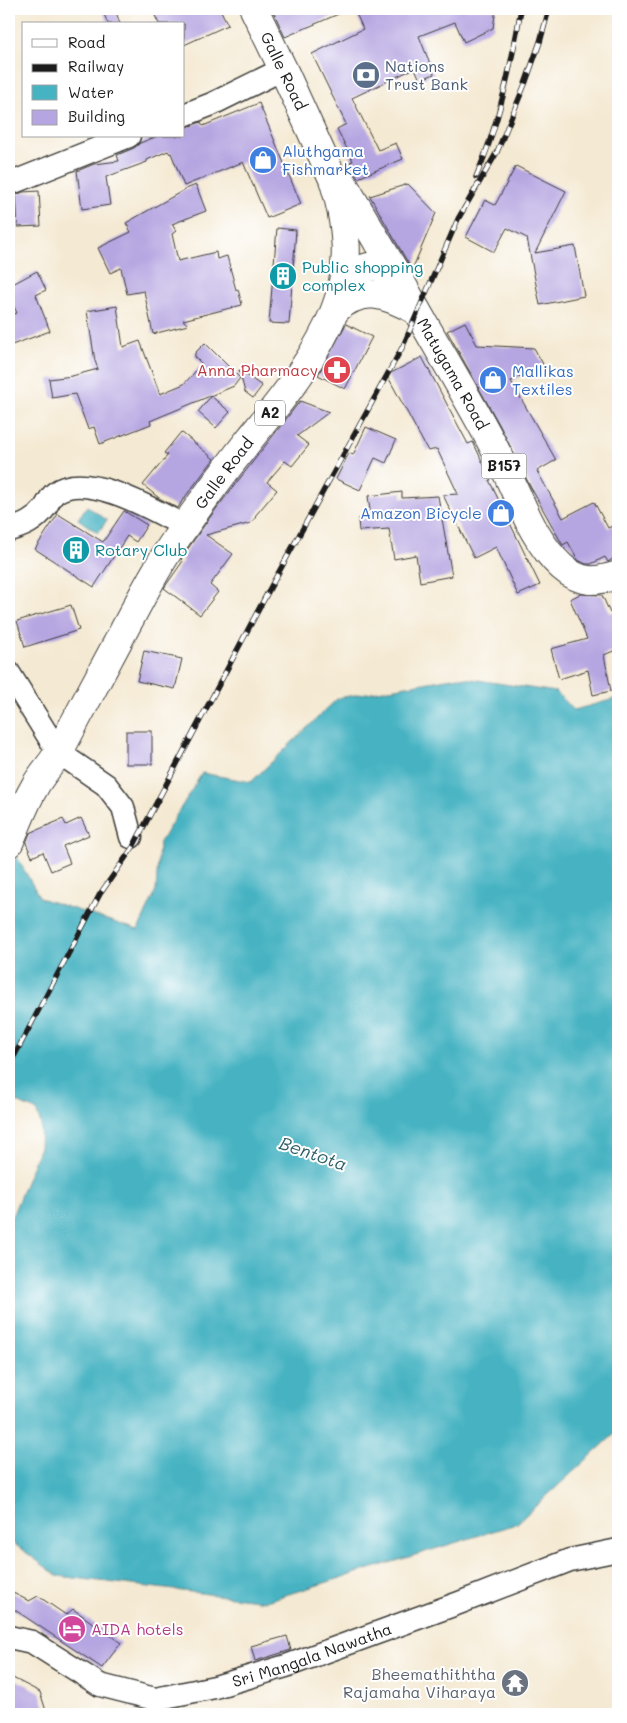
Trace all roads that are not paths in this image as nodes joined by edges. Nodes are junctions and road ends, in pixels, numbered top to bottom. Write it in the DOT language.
graph roads {
  1 [pos="254,9"];
  2 [pos="284,69"];
  3 [pos="185,115"];
  4 [pos="124,138"];
  5 [pos="318,143"];
  6 [pos="9,184"];
  7 [pos="345,278"];
  8 [pos="401,282"];
  9 [pos="335,310"];
  10 [pos="416,310"];
  11 [pos="184,526"];
  12 [pos="9,530"];
  13 [pos="618,575"];
  14 [pos="9,673"];
  15 [pos="58,752"];
  16 [pos="131,837"];
  17 [pos="9,843"];
  18 [pos="618,1550"];
  19 [pos="9,1637"];
  1 -- 2 [label="main road, Galle Road / A2"];
  2 -- 3 [label="street"];
  2 -- 5 [label="main road, Galle Road / A2"];
  4 -- 6 [label="street"];
  5 -- 7 [label="main road, Galle Road / A2"];
  5 -- 8 [label="main road"];
  7 -- 8 [label="main road, Matugama Road / B157"];
  7 -- 9 [label="main road, Galle Road / A2"];
  8 -- 10 [label="main road, Matugama Road / B157"];
  9 -- 10 [label="main road, Matugama Road"];
  9 -- 11 [label="main road, Galle Road / A2"];
  10 -- 13 [label="main road, Matugama Road / B157"];
  11 -- 12 [label="street"];
  11 -- 15 [label="main road, Galle Road / A2"];
  14 -- 15 [label="street"];
  15 -- 16 [label="street"];
  15 -- 17 [label="main road, Galle Road / A2"];
  18 -- 19 [label="street, Sri Mangala Nawatha"];
}
